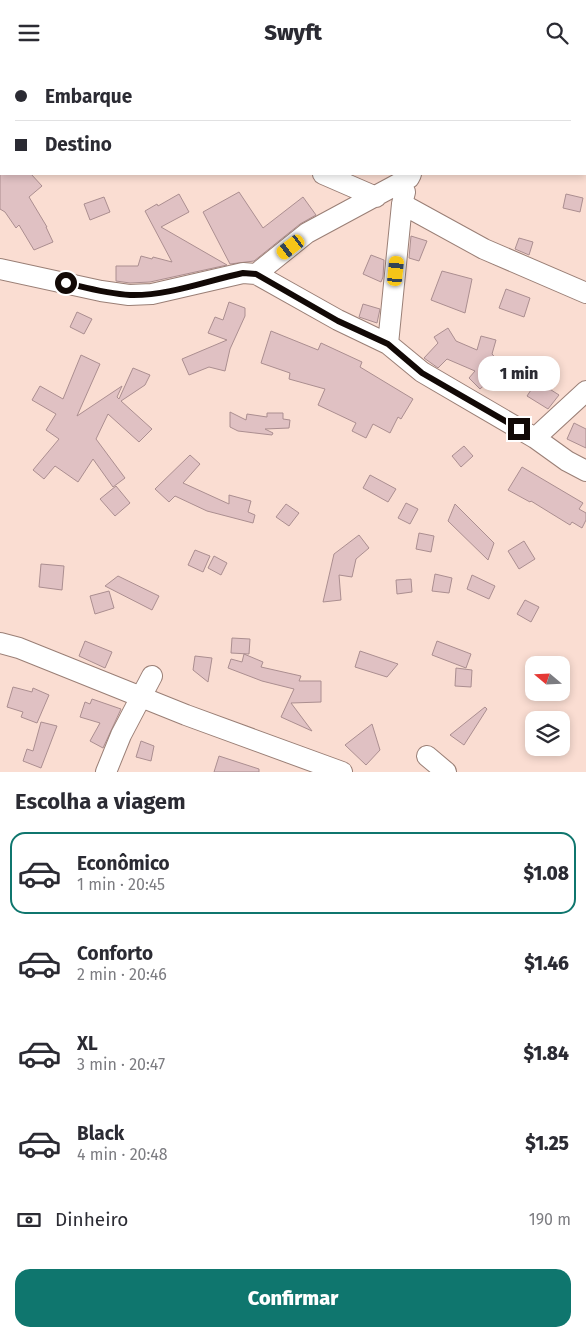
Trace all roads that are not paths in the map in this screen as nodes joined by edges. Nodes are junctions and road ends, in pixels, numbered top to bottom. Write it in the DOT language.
graph roads {
  1 [pos="325,175"];
  2 [pos="410,176"];
  3 [pos="376,197"];
  4 [pos="402,204"];
  5 [pos="0,269"];
  6 [pos="256,274"];
  7 [pos="586,293"];
  8 [pos="388,344"];
  9 [pos="586,391"];
  10 [pos="535,438"];
  11 [pos="586,471"];
  12 [pos="0,643"];
  13 [pos="152,676"];
  14 [pos="140,696"];
  15 [pos="427,756"];
  16 [pos="106,772"];
  17 [pos="340,772"];
  18 [pos="446,772"];
  1 -- 3 [label="street"];
  2 -- 3 [label="street"];
  2 -- 4 [label="street"];
  3 -- 6 [label="street"];
  4 -- 7 [label="street"];
  4 -- 8 [label="street"];
  5 -- 6 [label="street"];
  6 -- 8 [label="street"];
  8 -- 10 [label="street"];
  9 -- 10 [label="street"];
  10 -- 11 [label="street"];
  12 -- 14 [label="street"];
  13 -- 14 [label="street"];
  14 -- 16 [label="street"];
  14 -- 17 [label="street"];
  15 -- 18 [label="street"];
}
